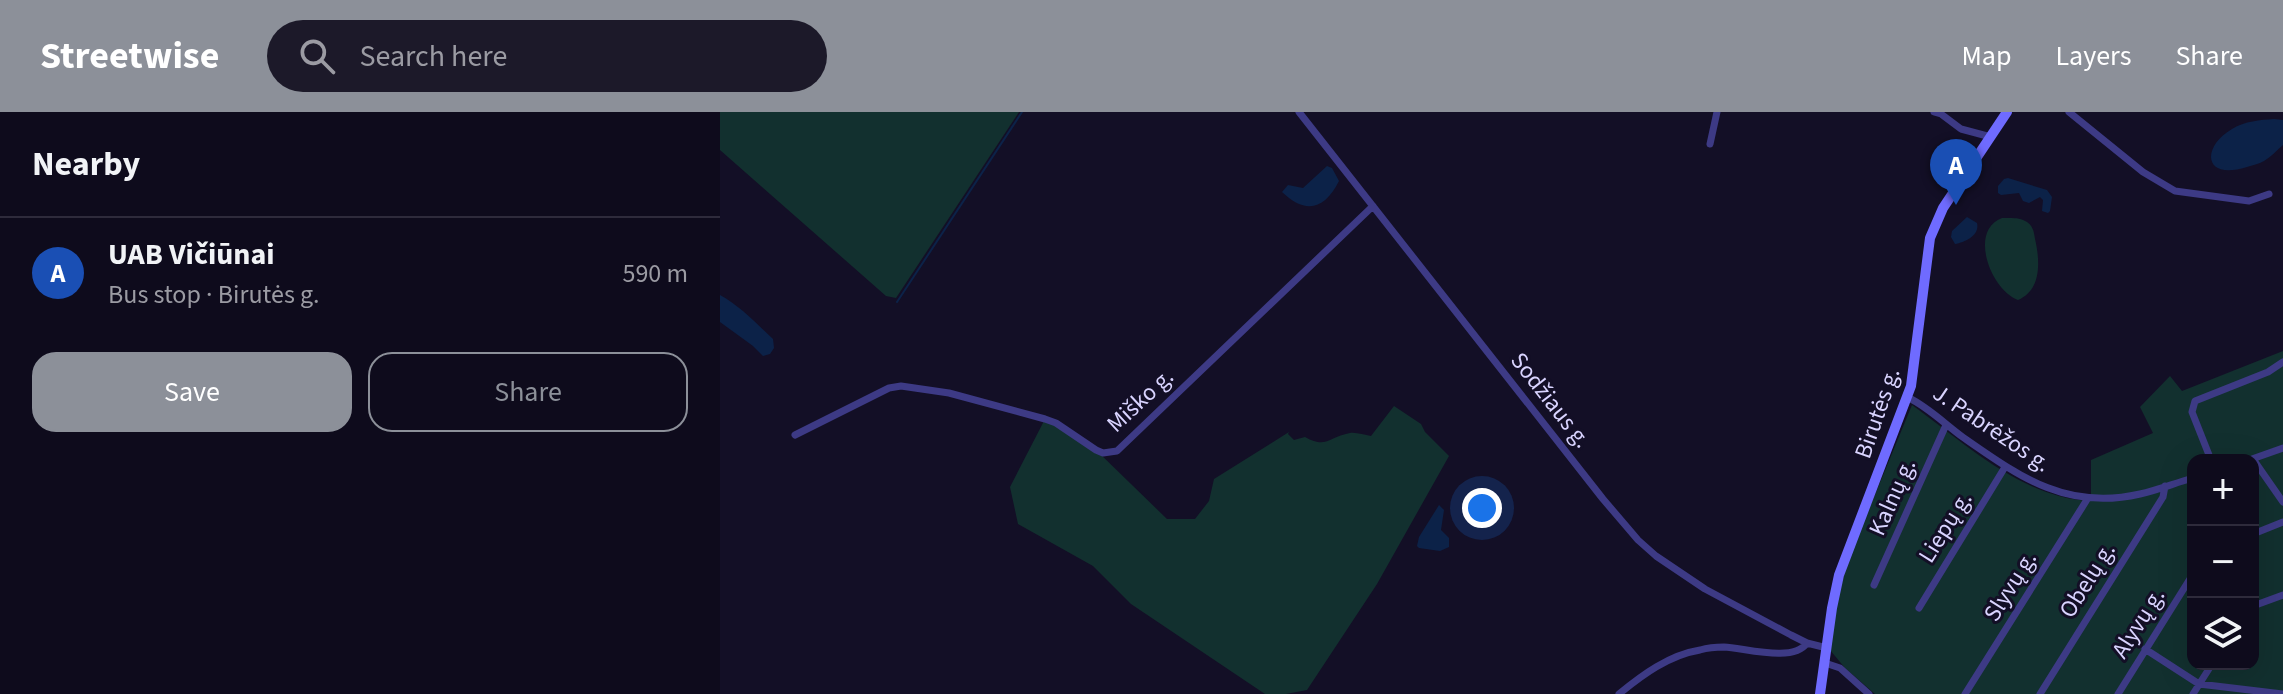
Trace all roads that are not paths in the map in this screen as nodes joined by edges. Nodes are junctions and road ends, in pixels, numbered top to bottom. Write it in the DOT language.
graph roads {
  1 [pos="1299,112"];
  2 [pos="1717,112"];
  3 [pos="1934,112"];
  4 [pos="2007,112"];
  5 [pos="2069,112"];
  6 [pos="1991,137"];
  7 [pos="1710,144"];
  8 [pos="2269,194"];
  9 [pos="1373,206"];
  10 [pos="2283,362"];
  11 [pos="1909,398"];
  12 [pos="1946,425"];
  13 [pos="795,435"];
  14 [pos="2283,448"];
  15 [pos="2209,454"];
  16 [pos="2259,457"];
  17 [pos="2005,467"];
  18 [pos="2259,470"];
  19 [pos="2187,480"];
  20 [pos="2165,486"];
  21 [pos="2088,498"];
  22 [pos="2283,502"];
  23 [pos="2283,522"];
  24 [pos="2259,532"];
  25 [pos="2187,583"];
  26 [pos="1874,585"];
  27 [pos="2283,595"];
  28 [pos="2259,604"];
  29 [pos="1919,608"];
  30 [pos="1807,643"];
  31 [pos="1827,648"];
  32 [pos="2145,649"];
  33 [pos="1825,663"];
  34 [pos="2208,670"];
  35 [pos="2199,684"];
  36 [pos="1619,694"];
  37 [pos="1820,694"];
  38 [pos="1869,694"];
  39 [pos="1965,694"];
  40 [pos="2040,694"];
  41 [pos="2118,694"];
  42 [pos="2193,694"];
  43 [pos="2283,694"];
  1 -- 9 [label="street, Sodžiaus g."];
  2 -- 7 [label="street"];
  3 -- 6 [label="street"];
  4 -- 6 [label="main road, Birutės g."];
  5 -- 8 [label="street"];
  6 -- 11 [label="main road, Birutės g."];
  9 -- 13 [label="street, Miško g."];
  9 -- 30 [label="street, Sodžiaus g."];
  10 -- 15 [label="street"];
  11 -- 12 [label="street, J. Pabrėžos g."];
  11 -- 31 [label="main road, Birutės g."];
  12 -- 17 [label="street, J. Pabrėžos g."];
  12 -- 26 [label="street, Kalnų g."];
  14 -- 16 [label="street"];
  17 -- 21 [label="street, J. Pabrėžos g."];
  17 -- 29 [label="street, Liepų g."];
  18 -- 22 [label="street"];
  19 -- 20 [label="street, J. Pabrėžos g."];
  20 -- 21 [label="street, J. Pabrėžos g."];
  20 -- 40 [label="street, Obelų g."];
  21 -- 39 [label="street, Slyvų g."];
  23 -- 24 [label="street"];
  25 -- 32 [label="street, Alyvų g."];
  27 -- 28 [label="street"];
  30 -- 31 [label="street, Sodžiaus g."];
  30 -- 36 [label="street"];
  31 -- 33 [label="main road, Birutės g."];
  32 -- 35 [label="street"];
  32 -- 41 [label="street, Alyvų g."];
  33 -- 37 [label="main road, Birutės g."];
  33 -- 38 [label="street"];
  34 -- 35 [label="street"];
  35 -- 42 [label="street"];
  35 -- 43 [label="street"];
}
